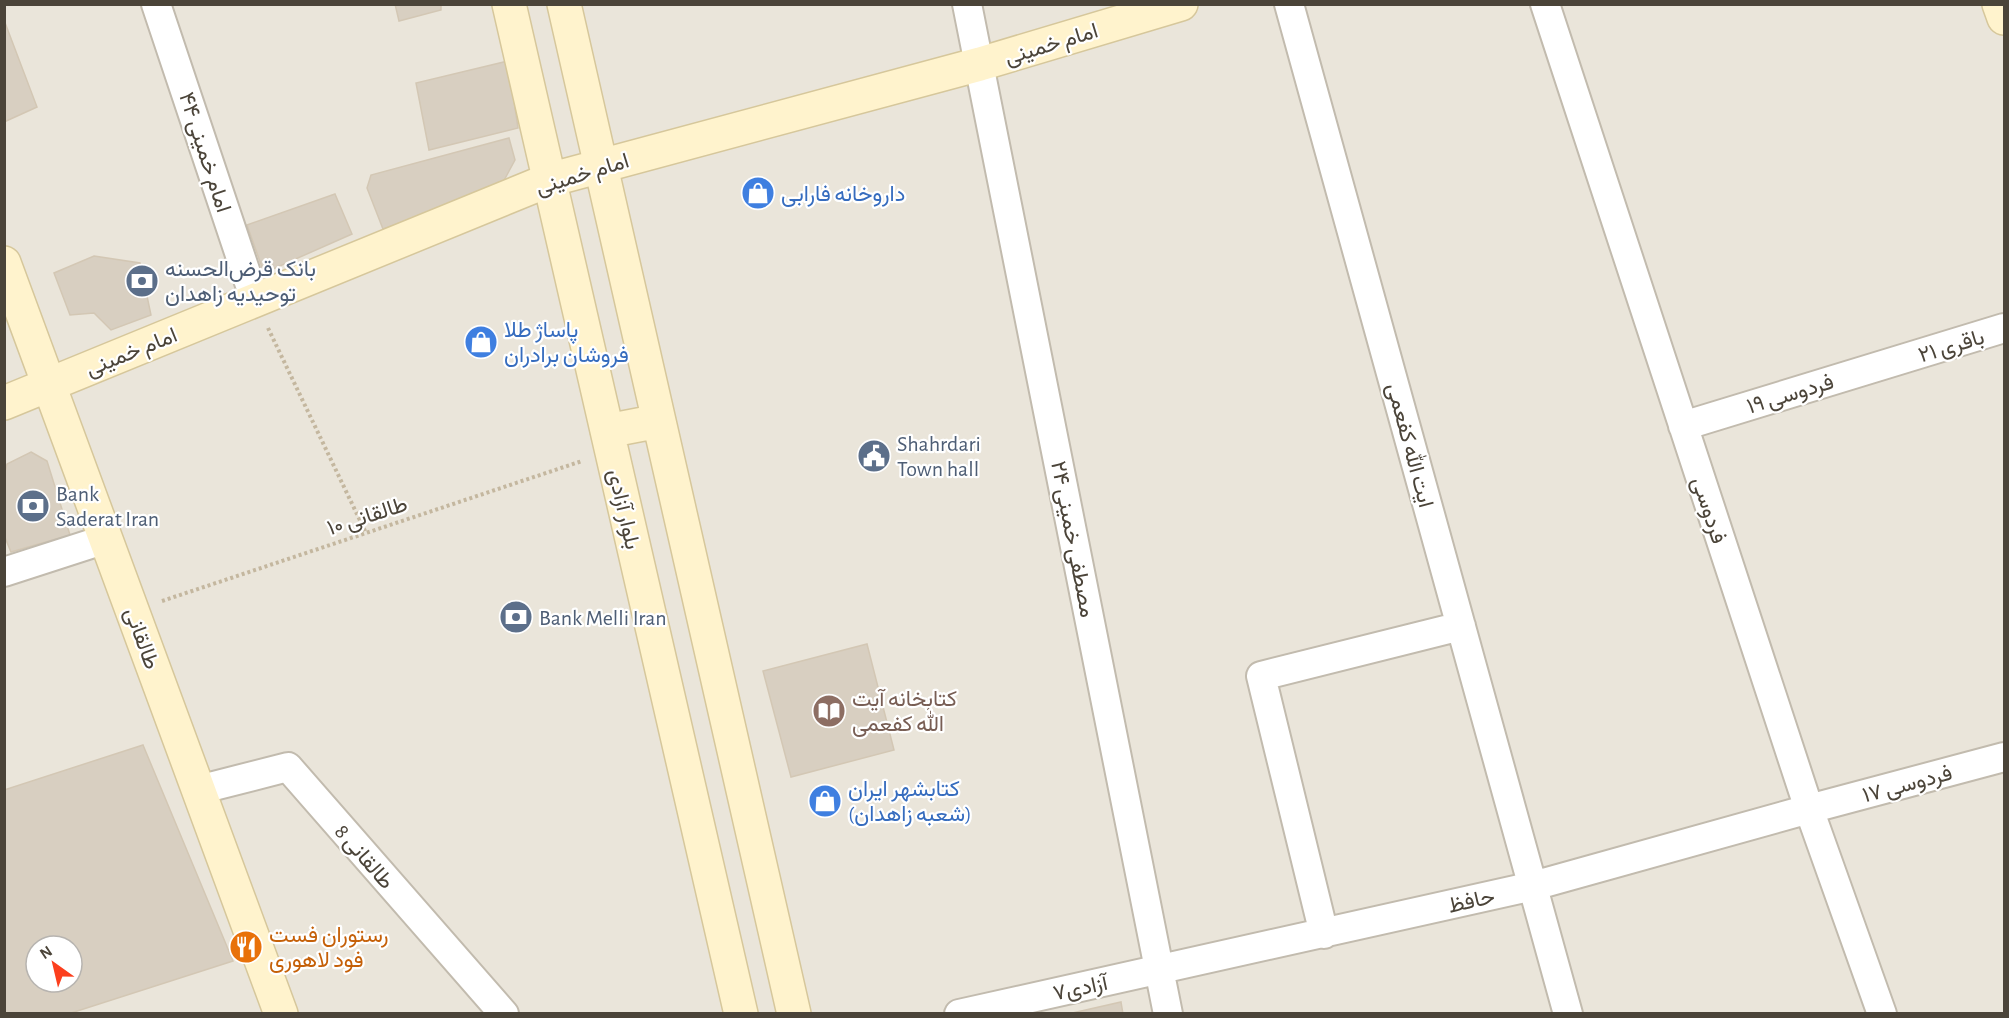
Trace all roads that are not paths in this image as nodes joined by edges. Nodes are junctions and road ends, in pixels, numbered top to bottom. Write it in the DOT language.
graph roads {
  1 [pos="156,4"];
  2 [pos="509,4"];
  3 [pos="564,4"];
  4 [pos="967,4"];
  5 [pos="1181,4"];
  6 [pos="1289,4"];
  7 [pos="1545,4"];
  8 [pos="1999,4"];
  9 [pos="2004,18"];
  10 [pos="981,64"];
  11 [pos="601,166"];
  12 [pos="549,180"];
  13 [pos="4,263"];
  14 [pos="255,300"];
  15 [pos="2004,328"];
  16 [pos="1897,361"];
  17 [pos="50,384"];
  18 [pos="4,403"];
  19 [pos="659,421"];
  20 [pos="1683,426"];
  21 [pos="609,441"];
  22 [pos="106,538"];
  23 [pos="4,572"];
  24 [pos="1461,626"];
  25 [pos="2004,757"];
  26 [pos="198,790"];
  27 [pos="1809,809"];
  28 [pos="1533,886"];
  29 [pos="1324,934"];
  30 [pos="1159,969"];
  31 [pos="1130,976"];
  32 [pos="280,1014"];
  33 [pos="504,1014"];
  34 [pos="741,1014"];
  35 [pos="794,1014"];
  36 [pos="959,1014"];
  37 [pos="1168,1014"];
  38 [pos="1568,1014"];
  39 [pos="1882,1014"];
  1 -- 14 [label="street, امام خمینی ۴۴"];
  2 -- 12 [label="main road, بلوار آزادی"];
  3 -- 11 [label="main road"];
  4 -- 10 [label="street, مصطفی خمینی ۲۴"];
  5 -- 10 [label="main road, امام خمینی"];
  6 -- 24 [label="street, ایت الله کفعمی"];
  7 -- 20 [label="street, فردوسی"];
  8 -- 9 [label="main road"];
  10 -- 11 [label="main road, امام خمینی"];
  10 -- 30 [label="street, مصطفی خمینی ۲۴"];
  11 -- 12 [label="main road, امام خمینی"];
  11 -- 19 [label="main road"];
  12 -- 14 [label="main road, امام خمینی"];
  12 -- 21 [label="main road, بلوار آزادی"];
  13 -- 17 [label="main road, طالقانی"];
  14 -- 17 [label="main road, امام خمینی"];
  15 -- 16 [label="street, باقری ۲۱"];
  16 -- 20 [label="street, فردوسی ۱۹"];
  17 -- 18 [label="main road, امام خمینی"];
  17 -- 22 [label="main road, طالقانی"];
  19 -- 21 [label="main road"];
  19 -- 35 [label="main road"];
  20 -- 27 [label="street, فردوسی"];
  21 -- 34 [label="main road, بلوار آزادی"];
  22 -- 23 [label="street"];
  22 -- 26 [label="main road, طالقانی"];
  24 -- 28 [label="street, ایت الله کفعمی"];
  24 -- 29 [label="street"];
  25 -- 27 [label="street, فردوسی ۱۷"];
  26 -- 32 [label="main road, طالقانی"];
  26 -- 33 [label="street, طالقانی 8"];
  27 -- 28 [label="street, حافظ"];
  27 -- 39 [label="street, فردوسی"];
  28 -- 29 [label="street, حافظ"];
  28 -- 38 [label="street, ایت الله کفعمی"];
  29 -- 30 [label="street, حافظ"];
  30 -- 31 [label="street, حافظ"];
  30 -- 37 [label="street, مصطفی خمینی ۲۴"];
  31 -- 36 [label="street, آزادی۷"];
}
